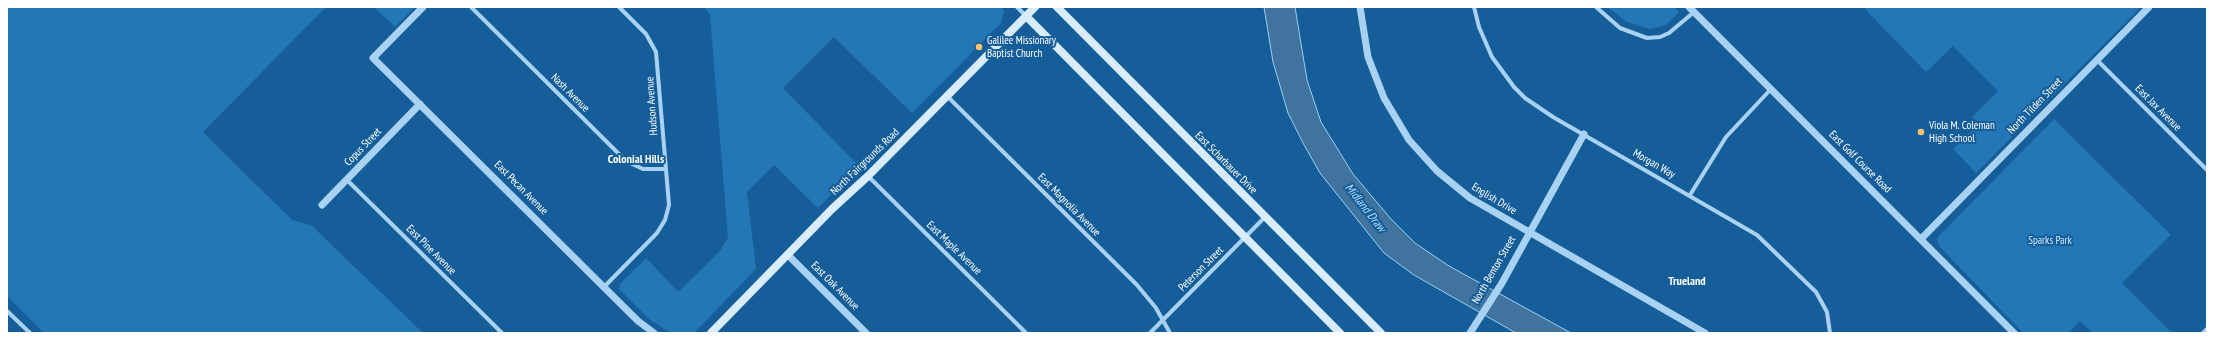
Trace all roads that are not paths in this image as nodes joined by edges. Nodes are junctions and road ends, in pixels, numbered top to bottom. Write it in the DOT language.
graph roads {
  1 [pos="423,7"];
  2 [pos="471,7"];
  3 [pos="619,7"];
  4 [pos="1017,7"];
  5 [pos="1035,7"];
  6 [pos="1057,7"];
  7 [pos="1360,7"];
  8 [pos="1474,7"];
  9 [pos="1596,7"];
  10 [pos="2148,7"];
  11 [pos="1692,9"];
  12 [pos="1026,16"];
  13 [pos="2097,60"];
  14 [pos="1771,89"];
  15 [pos="947,96"];
  16 [pos="420,104"];
  17 [pos="1584,134"];
  18 [pos="666,169"];
  19 [pos="2207,170"];
  20 [pos="868,176"];
  21 [pos="346,179"];
  22 [pos="1690,195"];
  23 [pos="322,205"];
  24 [pos="1265,217"];
  25 [pos="1528,233"];
  26 [pos="1245,237"];
  27 [pos="1921,239"];
  28 [pos="788,255"];
  29 [pos="604,287"];
  30 [pos="7,311"];
  31 [pos="1163,320"];
  32 [pos="2207,329"];
  33 [pos="30,333"];
  34 [pos="502,333"];
  35 [pos="654,333"];
  36 [pos="711,333"];
  37 [pos="866,333"];
  38 [pos="1026,333"];
  39 [pos="1150,333"];
  40 [pos="1170,333"];
  41 [pos="1340,333"];
  42 [pos="1381,333"];
  43 [pos="1470,333"];
  44 [pos="1705,333"];
  45 [pos="1830,333"];
  46 [pos="2014,333"];
  47 [pos="2203,333"];
  1 -- 16 [label="street, East Pecan Avenue"];
  2 -- 18 [label="street, Nash Avenue"];
  3 -- 18 [label="street, Hudson Avenue"];
  4 -- 12 [label="street"];
  5 -- 12 [label="main road, North Fairgrounds Road"];
  6 -- 24 [label="main road, East Scharbauer Drive"];
  7 -- 25 [label="street, English Drive"];
  8 -- 17 [label="street, Morgan Way"];
  9 -- 11 [label="street"];
  10 -- 13 [label="street, North Tilden Street"];
  11 -- 14 [label="street, East Golf Course Road"];
  12 -- 15 [label="main road, North Fairgrounds Road"];
  12 -- 26 [label="main road"];
  13 -- 19 [label="street, East Jax Avenue"];
  13 -- 27 [label="street, North Tilden Street"];
  14 -- 22 [label="street"];
  14 -- 27 [label="street, East Golf Course Road"];
  15 -- 20 [label="main road, North Fairgrounds Road"];
  15 -- 31 [label="street, East Magnolia Avenue"];
  16 -- 21 [label="street, Copus Street"];
  16 -- 29 [label="street, East Pecan Avenue"];
  17 -- 22 [label="street, Morgan Way"];
  17 -- 25 [label="street, North Benton Street"];
  18 -- 29 [label="street, Hudson Avenue"];
  20 -- 28 [label="main road, North Fairgrounds Road"];
  20 -- 38 [label="street, East Maple Avenue"];
  21 -- 23 [label="street, Copus Street"];
  21 -- 34 [label="street, East Pine Avenue"];
  22 -- 45 [label="street, Morgan Way"];
  24 -- 26 [label="street, Peterson Street"];
  24 -- 42 [label="main road, East Scharbauer Drive"];
  25 -- 43 [label="street, North Benton Street"];
  25 -- 44 [label="street, English Drive"];
  26 -- 31 [label="street, Peterson Street"];
  26 -- 41 [label="main road"];
  27 -- 46 [label="street, East Golf Course Road"];
  28 -- 36 [label="main road, North Fairgrounds Road"];
  28 -- 37 [label="street, East Oak Avenue"];
  29 -- 35 [label="street, East Pecan Avenue"];
  30 -- 33 [label="street"];
  31 -- 39 [label="street, Peterson Street"];
  31 -- 40 [label="street, East Magnolia Avenue"];
  32 -- 47 [label="street"];
}
